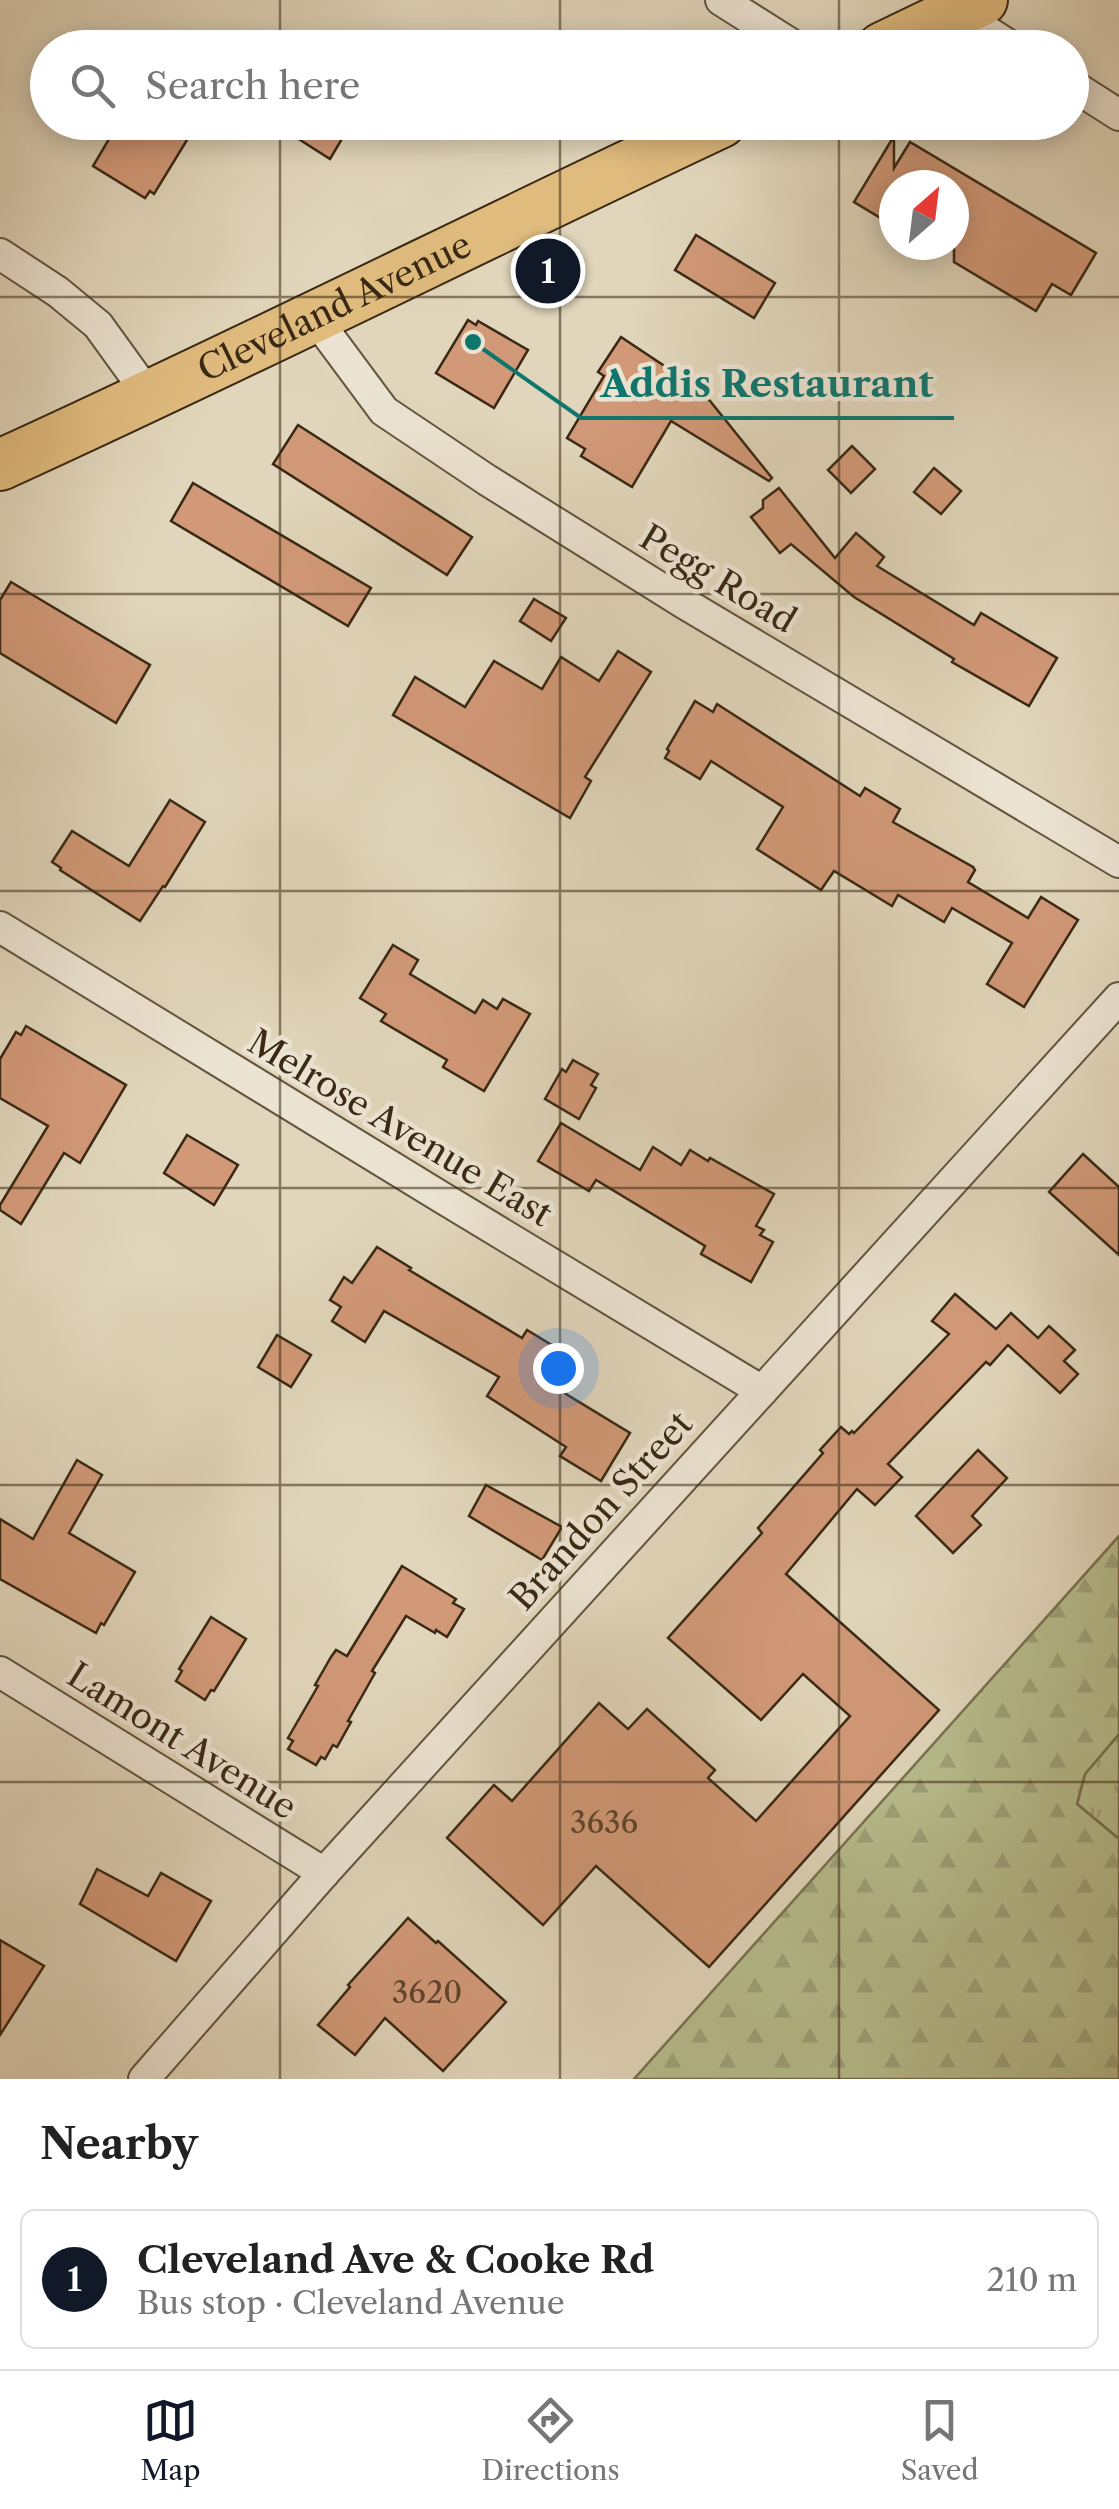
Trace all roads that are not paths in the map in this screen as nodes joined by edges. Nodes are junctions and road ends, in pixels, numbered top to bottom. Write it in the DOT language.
graph roads {
  1 [pos="721,0"];
  2 [pos="970,6"];
  3 [pos="768,30"];
  4 [pos="920,30"];
  5 [pos="994,30"];
  6 [pos="1089,96"];
  7 [pos="1119,116"];
  8 [pos="683,140"];
  9 [pos="0,254"];
  10 [pos="315,318"];
  11 [pos="150,397"];
  12 [pos="0,465"];
  13 [pos="1119,862"];
  14 [pos="0,927"];
  15 [pos="1119,998"];
  16 [pos="762,1391"];
  17 [pos="0,1672"];
  18 [pos="324,1873"];
  19 [pos="144,2079"];
  1 -- 3 [label="street"];
  2 -- 4 [label="main road"];
  2 -- 5 [label="street"];
  6 -- 7 [label="street"];
  8 -- 10 [label="main road, Cleveland Avenue"];
  9 -- 11 [label="street"];
  10 -- 11 [label="main road, Cleveland Avenue"];
  10 -- 13 [label="street, Pegg Road"];
  11 -- 12 [label="main road, Cleveland Avenue"];
  14 -- 16 [label="street, Melrose Avenue East"];
  15 -- 16 [label="street, Brandon Street"];
  16 -- 18 [label="street, Brandon Street"];
  17 -- 18 [label="street, Lamont Avenue"];
  18 -- 19 [label="street, Brandon Street"];
}
